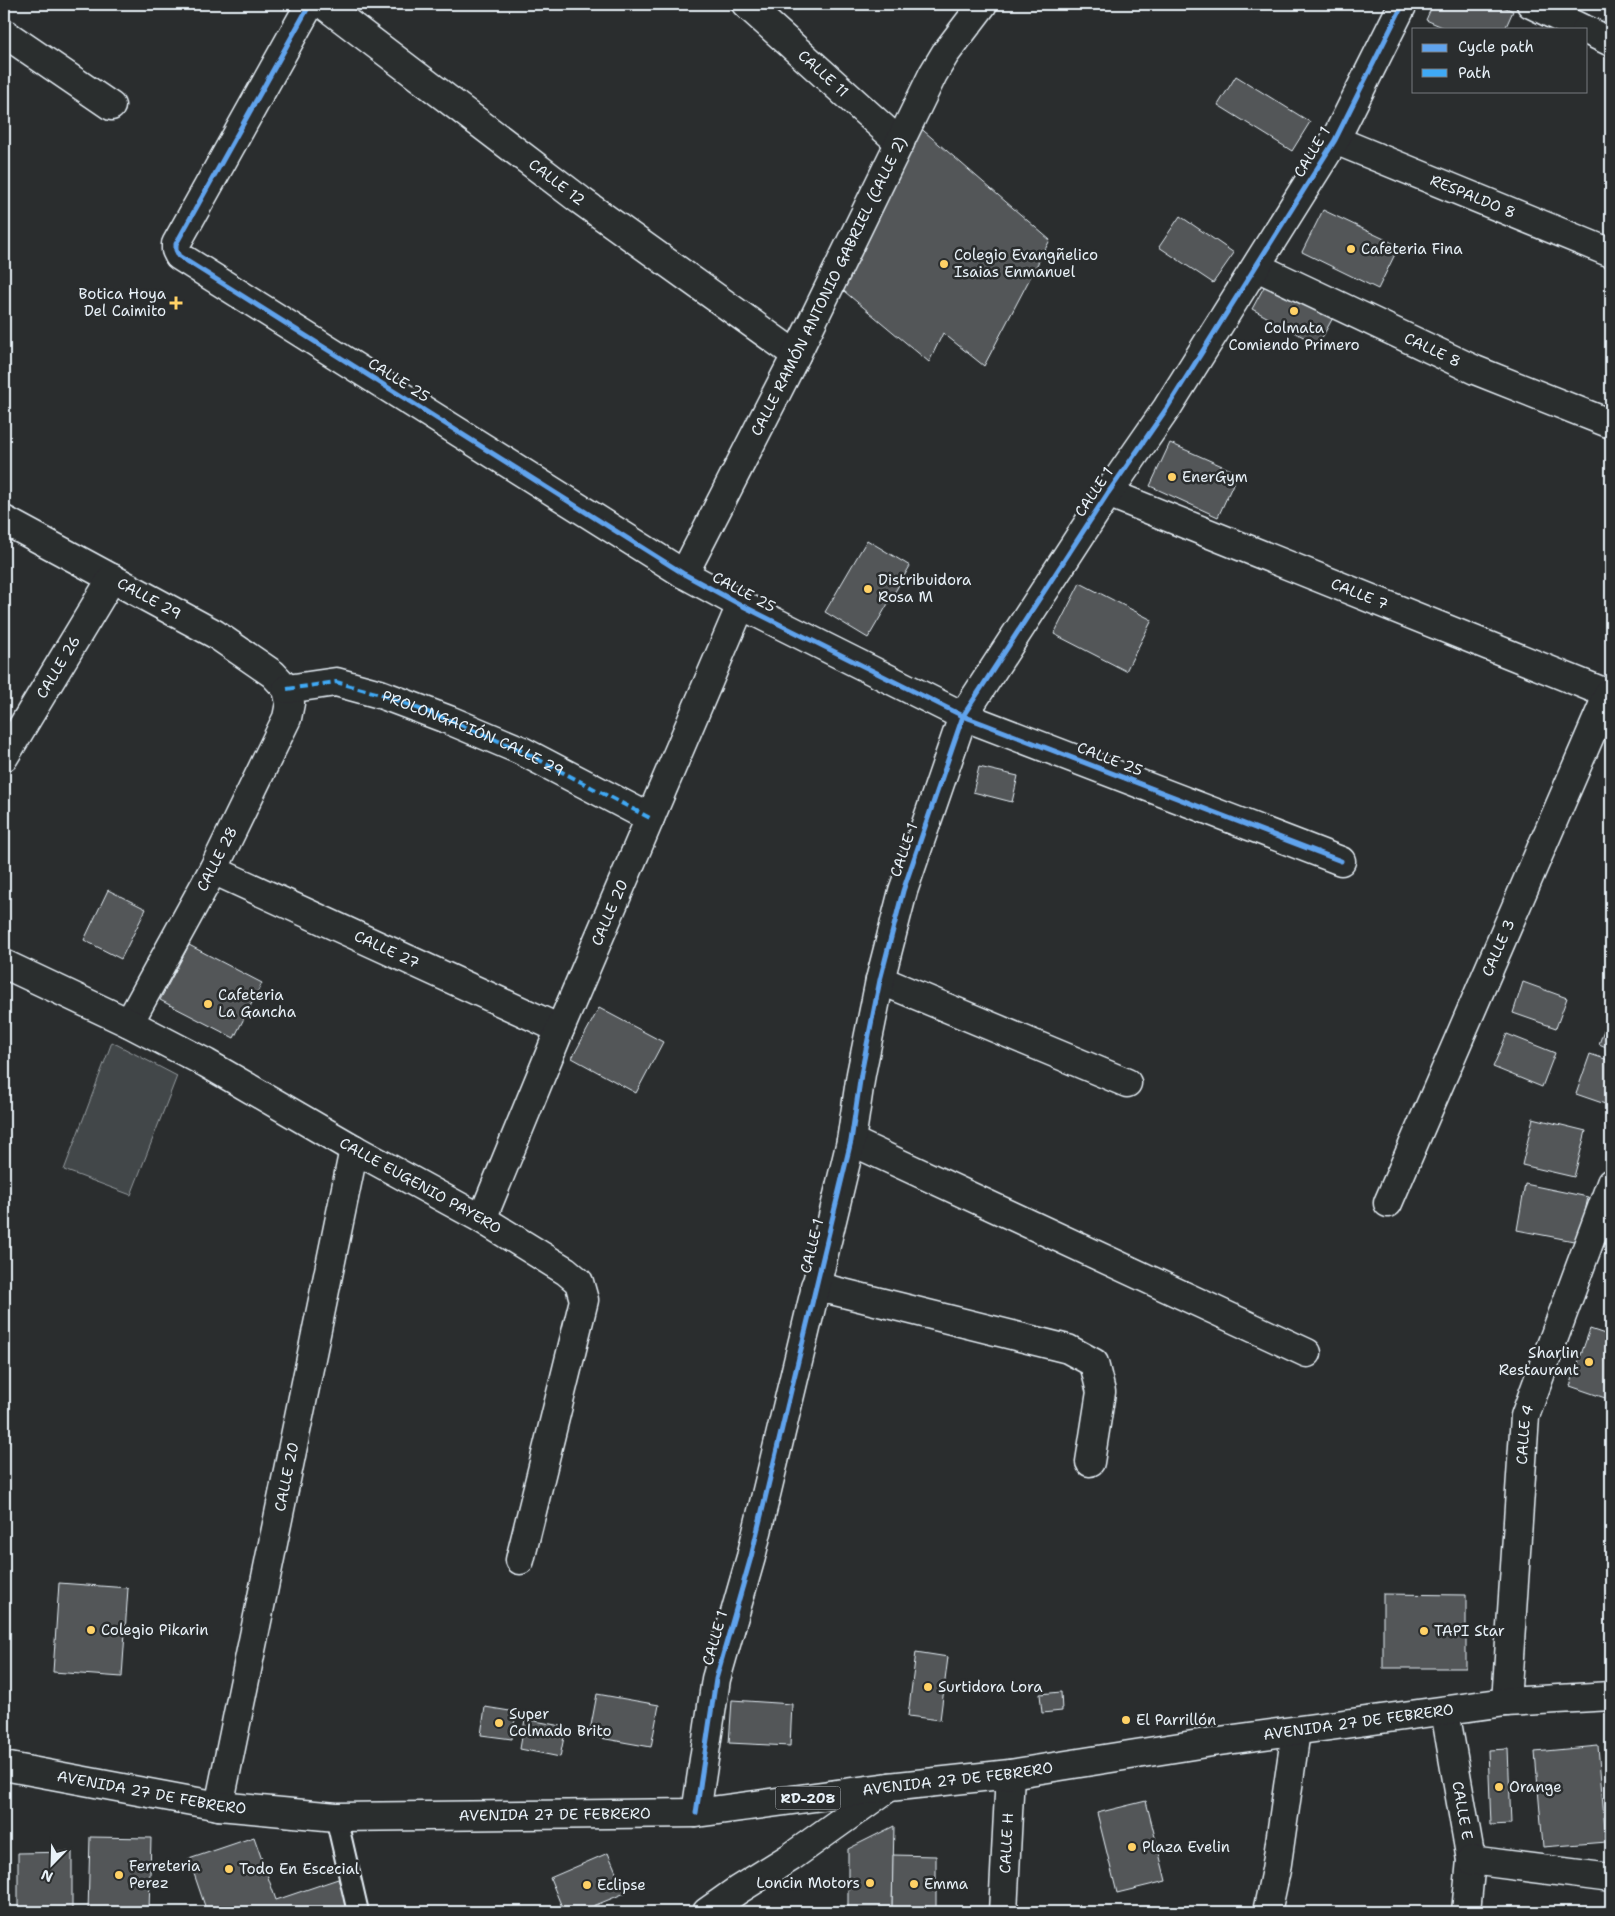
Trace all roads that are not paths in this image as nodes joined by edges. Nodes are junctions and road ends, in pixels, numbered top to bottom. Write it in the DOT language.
graph roads {
  1 [pos="310,4"];
  2 [pos="322,4"];
  3 [pos="746,4"];
  4 [pos="983,4"];
  5 [pos="1403,4"];
  6 [pos="1530,4"];
  7 [pos="1581,28"];
  8 [pos="1588,31"];
  9 [pos="4,34"];
  10 [pos="1611,42"];
  11 [pos="111,106"];
  12 [pos="1335,140"];
  13 [pos="900,144"];
  14 [pos="1611,253"];
  15 [pos="1257,267"];
  16 [pos="796,355"];
  17 [pos="1611,424"];
  18 [pos="1108,493"];
  19 [pos="4,520"];
  20 [pos="684,574"];
  21 [pos="112,578"];
  22 [pos="741,605"];
  23 [pos="286,689"];
  24 [pos="1610,694"];
  25 [pos="963,716"];
  26 [pos="4,756"];
  27 [pos="650,818"];
  28 [pos="1341,861"];
  29 [pos="213,870"];
  30 [pos="4,964"];
  31 [pos="880,980"];
  32 [pos="129,1023"];
  33 [pos="560,1028"];
  34 [pos="1127,1083"];
  35 [pos="851,1141"];
  36 [pos="354,1148"];
  37 [pos="1611,1183"];
  38 [pos="1388,1203"];
  39 [pos="482,1219"];
  40 [pos="815,1286"];
  41 [pos="1306,1353"];
  42 [pos="1090,1462"];
  43 [pos="520,1560"];
  44 [pos="1611,1696"];
  45 [pos="1506,1702"];
  46 [pos="1445,1711"];
  47 [pos="1296,1731"];
  48 [pos="4,1766"];
  49 [pos="1010,1774"];
  50 [pos="889,1786"];
  51 [pos="219,1806"];
  52 [pos="696,1813"];
  53 [pos="336,1817"];
  54 [pos="1470,1860"];
  55 [pos="1611,1878"];
  56 [pos="358,1912"];
  57 [pos="707,1912"];
  58 [pos="1003,1912"];
  59 [pos="1267,1912"];
  60 [pos="1466,1912"];
  1 -- 20 [label="street, CALLE 25"];
  2 -- 16 [label="street, CALLE 12"];
  3 -- 13 [label="street, CALLE 11"];
  4 -- 13 [label="street, CALLE RAMÓN ANTONIO GABRIEL (CALLE 2)"];
  5 -- 12 [label="street, CALLE 1"];
  6 -- 7 [label="street"];
  8 -- 10 [label="street"];
  9 -- 11 [label="street"];
  12 -- 14 [label="street, RESPALDO 8"];
  12 -- 15 [label="street, CALLE 1"];
  13 -- 16 [label="street, CALLE RAMÓN ANTONIO GABRIEL (CALLE 2)"];
  15 -- 17 [label="street, CALLE 8"];
  15 -- 18 [label="street, CALLE 1"];
  16 -- 20 [label="street, CALLE RAMÓN ANTONIO GABRIEL (CALLE 2)"];
  18 -- 24 [label="street, CALLE 7"];
  18 -- 25 [label="street, CALLE 1"];
  19 -- 21 [label="street, CALLE 29"];
  20 -- 22 [label="street, CALLE 25"];
  21 -- 23 [label="street, CALLE 29"];
  21 -- 26 [label="street, CALLE 26"];
  22 -- 25 [label="street, CALLE 25"];
  22 -- 27 [label="street, CALLE 20"];
  23 -- 27 [label="street, PROLONGACIÓN CALLE 29"];
  23 -- 29 [label="street, CALLE 28"];
  24 -- 38 [label="street, CALLE 3"];
  25 -- 28 [label="street, CALLE 25"];
  25 -- 31 [label="street, CALLE 1"];
  27 -- 33 [label="street, CALLE 20"];
  29 -- 32 [label="street, CALLE 28"];
  29 -- 33 [label="street, CALLE 27"];
  30 -- 32 [label="street, CALLE EUGENIO PAYERO"];
  31 -- 34 [label="street"];
  31 -- 35 [label="street, CALLE 1"];
  32 -- 36 [label="street, CALLE EUGENIO PAYERO"];
  33 -- 39 [label="street, CALLE 20"];
  35 -- 40 [label="street, CALLE 1"];
  35 -- 41 [label="street"];
  36 -- 39 [label="street, CALLE EUGENIO PAYERO"];
  36 -- 51 [label="street, CALLE 20"];
  37 -- 45 [label="street, CALLE 4"];
  39 -- 43 [label="street, CALLE EUGENIO PAYERO"];
  40 -- 42 [label="street"];
  40 -- 52 [label="street, CALLE 1"];
  44 -- 45 [label="street, AVENIDA 27 DE FEBRERO / RD-208"];
  45 -- 46 [label="street, AVENIDA 27 DE FEBRERO / RD-208"];
  46 -- 47 [label="street, AVENIDA 27 DE FEBRERO / RD-208"];
  46 -- 54 [label="street, CALLE E"];
  47 -- 49 [label="street, AVENIDA 27 DE FEBRERO / RD-208"];
  47 -- 59 [label="street"];
  48 -- 51 [label="street, AVENIDA 27 DE FEBRERO / RD-208"];
  49 -- 50 [label="street, AVENIDA 27 DE FEBRERO / RD-208"];
  49 -- 58 [label="street, CALLE H"];
  50 -- 52 [label="street, AVENIDA 27 DE FEBRERO / RD-208"];
  50 -- 57 [label="street"];
  51 -- 53 [label="street, AVENIDA 27 DE FEBRERO / RD-208"];
  52 -- 53 [label="street, AVENIDA 27 DE FEBRERO / RD-208"];
  53 -- 56 [label="lane"];
  54 -- 55 [label="street"];
  54 -- 60 [label="street, CALLE E"];
}
